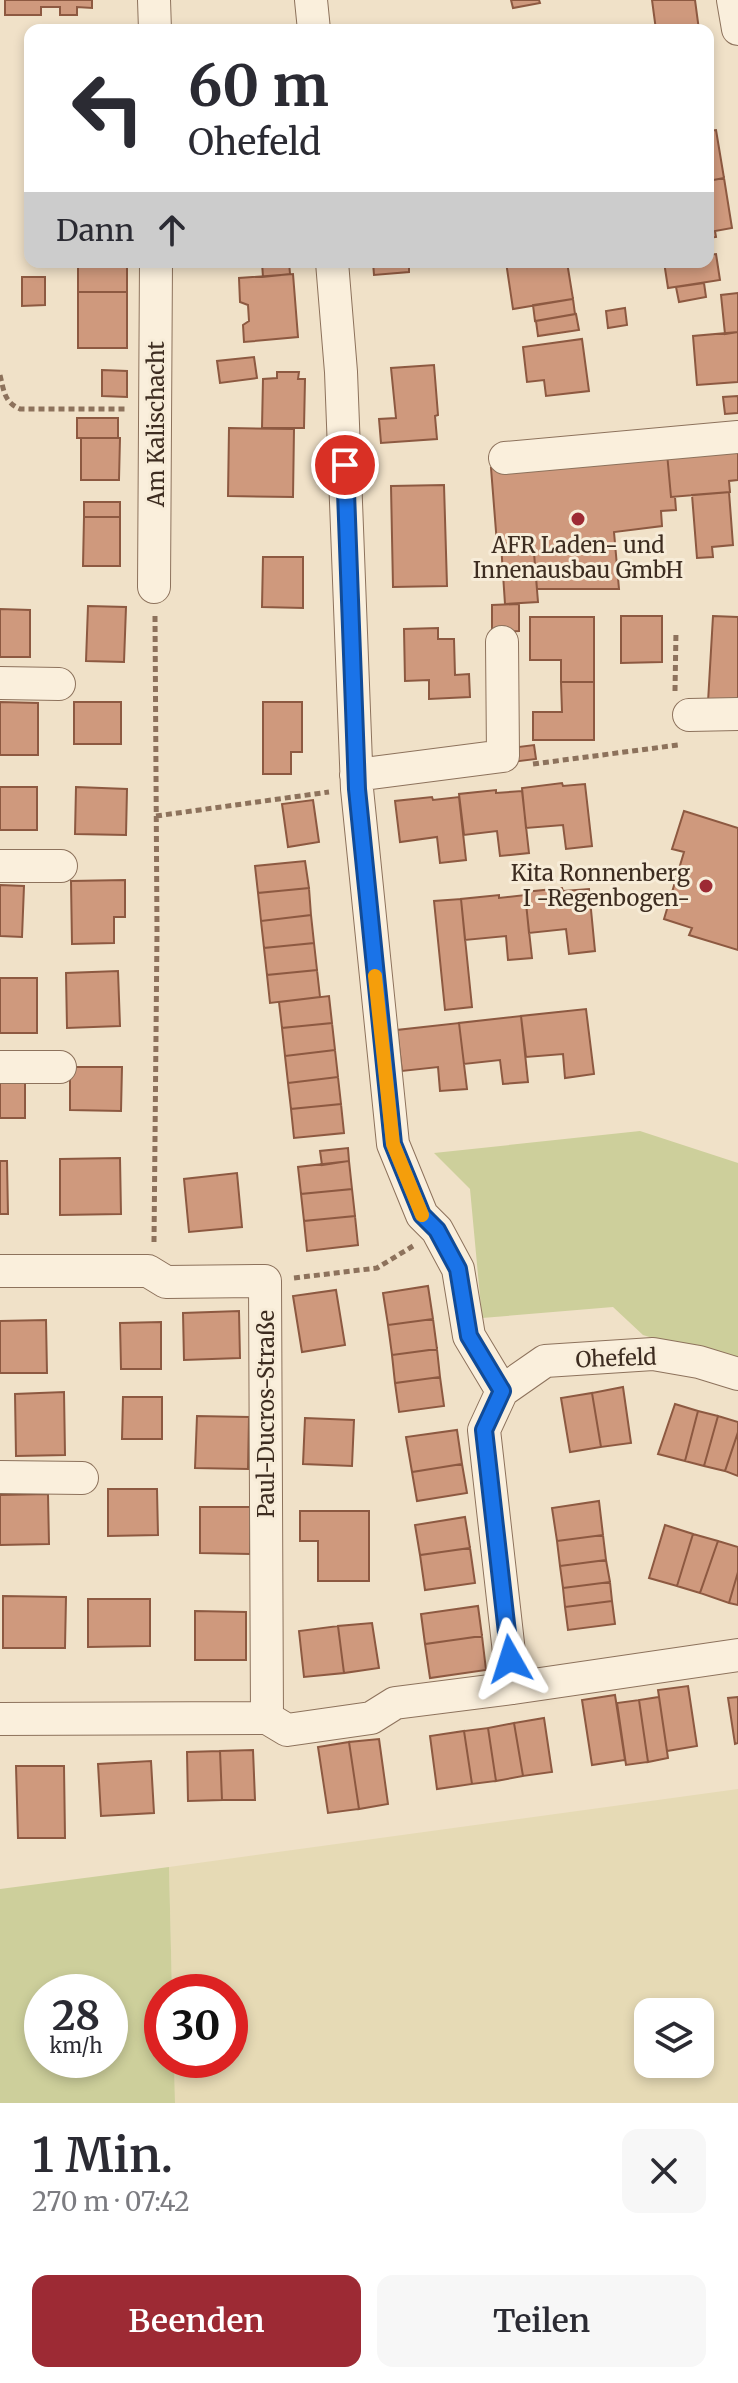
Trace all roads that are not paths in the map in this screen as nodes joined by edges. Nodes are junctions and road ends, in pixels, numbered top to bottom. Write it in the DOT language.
graph roads {
  1 [pos="154,0"];
  2 [pos="311,0"];
  3 [pos="733,0"];
  4 [pos="155,24"];
  5 [pos="313,24"];
  6 [pos="738,29"];
  7 [pos="156,268"];
  8 [pos="332,268"];
  9 [pos="738,437"];
  10 [pos="505,458"];
  11 [pos="154,587"];
  12 [pos="502,642"];
  13 [pos="0,683"];
  14 [pos="59,684"];
  15 [pos="738,714"];
  16 [pos="690,729"];
  17 [pos="356,782"];
  18 [pos="0,866"];
  19 [pos="61,866"];
  20 [pos="0,1067"];
  21 [pos="60,1067"];
  22 [pos="0,1271"];
  23 [pos="738,1374"];
  24 [pos="502,1391"];
  25 [pos="0,1477"];
  26 [pos="82,1478"];
  27 [pos="738,1655"];
  28 [pos="513,1688"];
  29 [pos="267,1718"];
  30 [pos="0,1719"];
  1 -- 4 [label="street"];
  2 -- 5 [label="street"];
  3 -- 6 [label="street"];
  7 -- 11 [label="street, Am Kalischacht"];
  8 -- 17 [label="street"];
  9 -- 10 [label="street"];
  12 -- 17 [label="street"];
  13 -- 14 [label="street"];
  15 -- 16 [label="street"];
  17 -- 24 [label="street"];
  18 -- 19 [label="street"];
  20 -- 21 [label="street"];
  22 -- 29 [label="street, Paul-Ducros-Straße"];
  23 -- 24 [label="street, Ohefeld"];
  24 -- 28 [label="street"];
  25 -- 26 [label="street"];
  27 -- 28 [label="street"];
  28 -- 29 [label="street"];
  29 -- 30 [label="street"];
}
